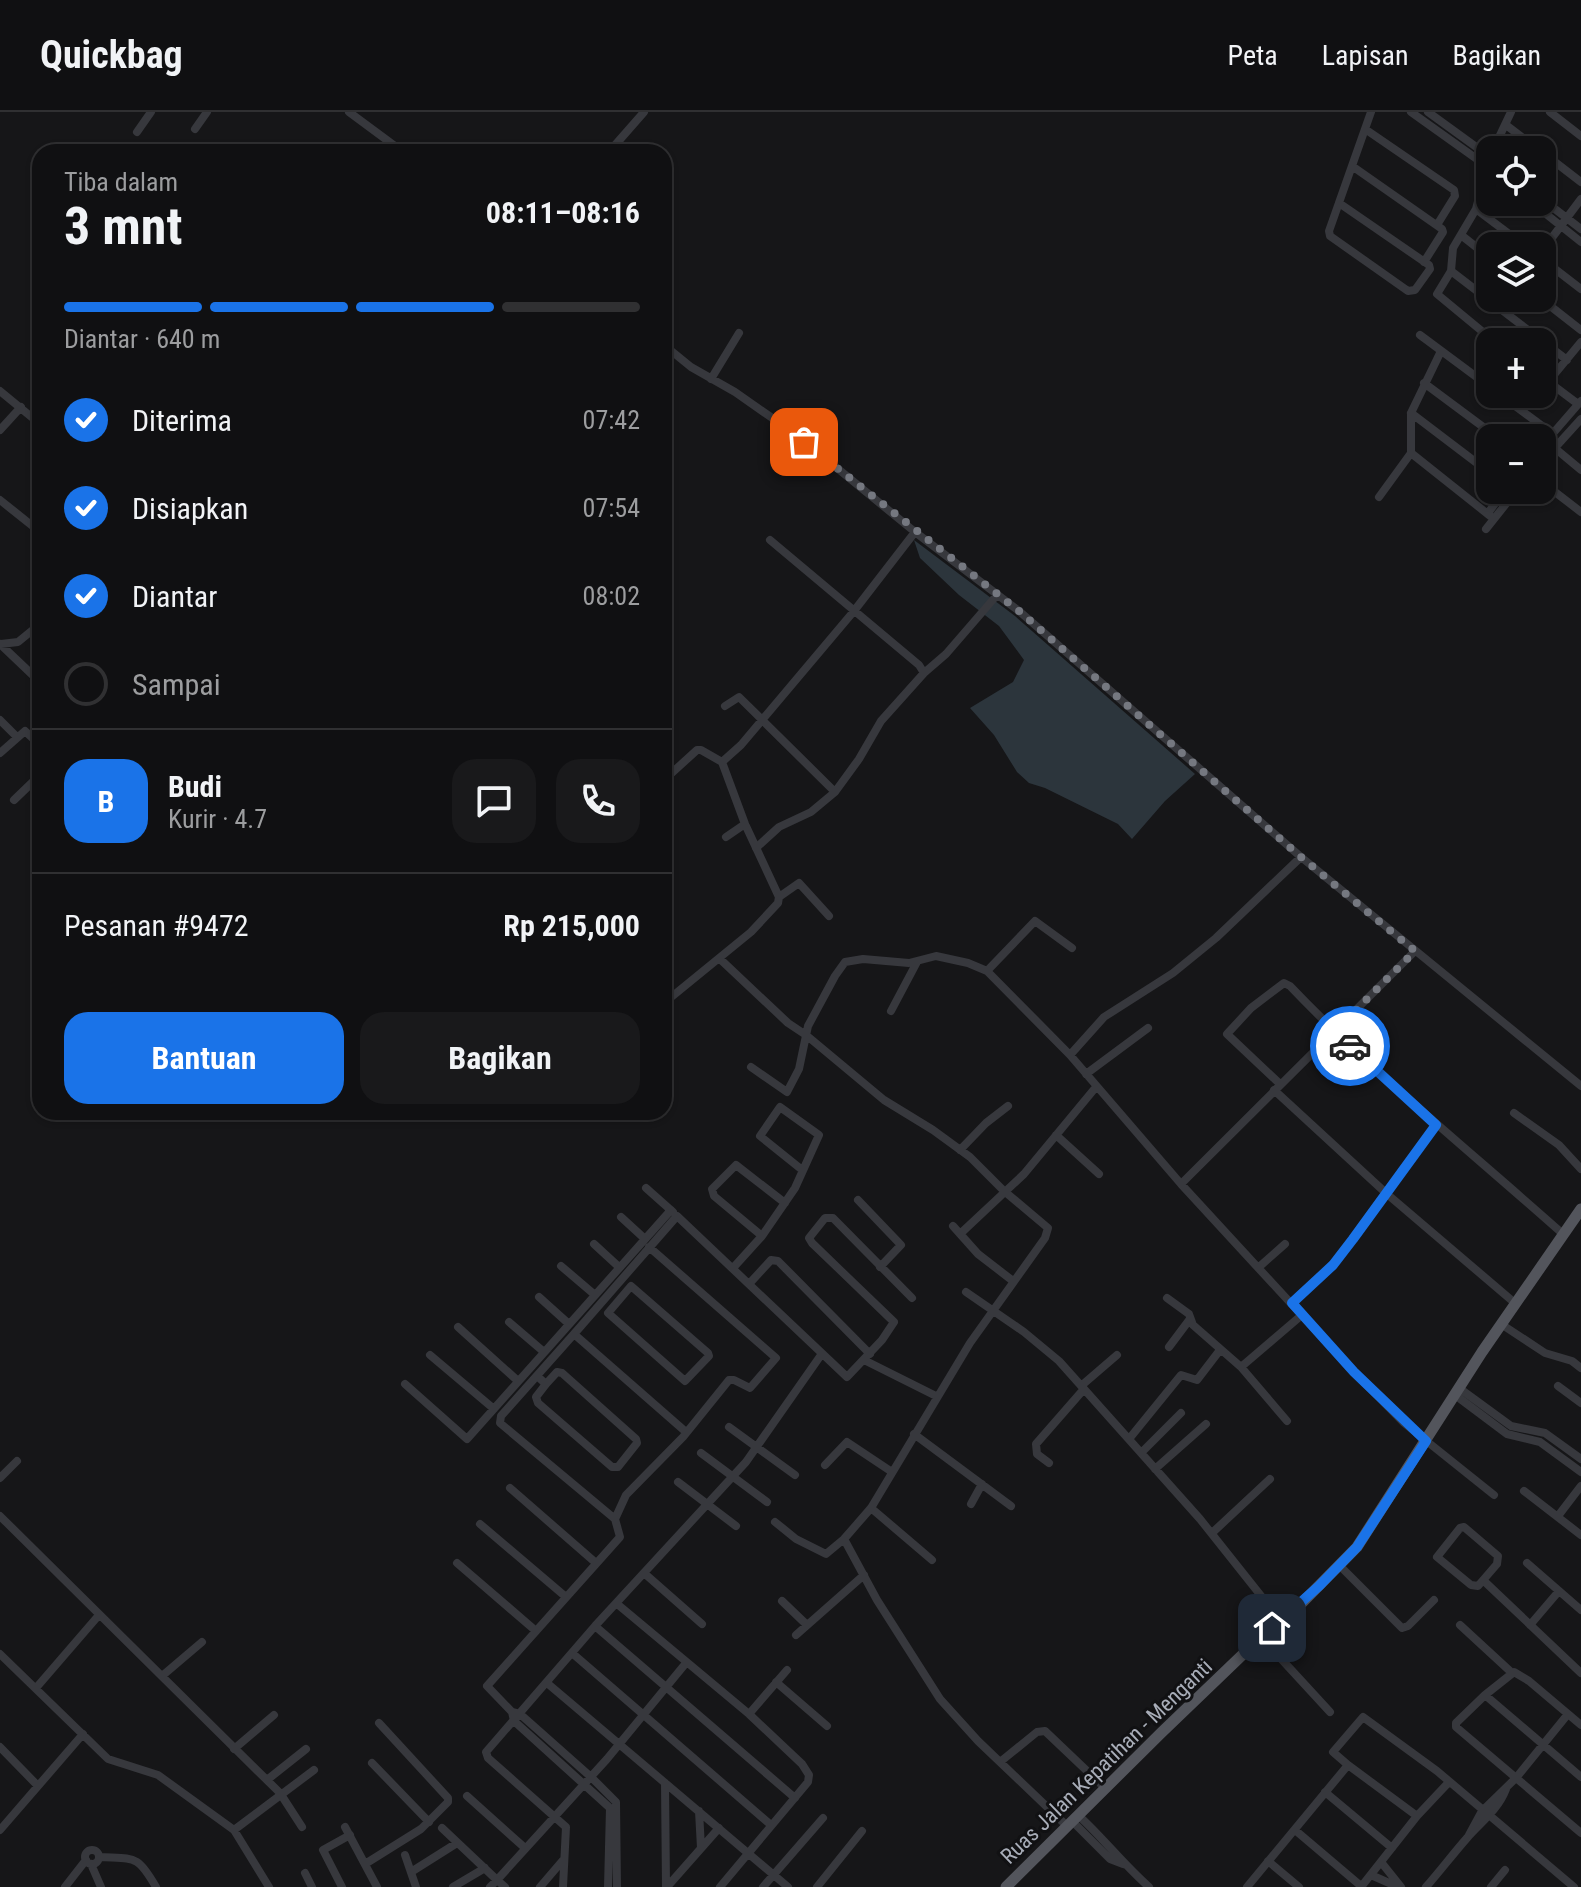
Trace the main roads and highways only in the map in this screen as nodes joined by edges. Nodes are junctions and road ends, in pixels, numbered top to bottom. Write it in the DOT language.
graph roads {
  1 [pos="1581,1209"];
  2 [pos="1006,1887"];
  1 -- 2 [label="main road, Ruas Jalan Kepatihan - Menganti"];
}
